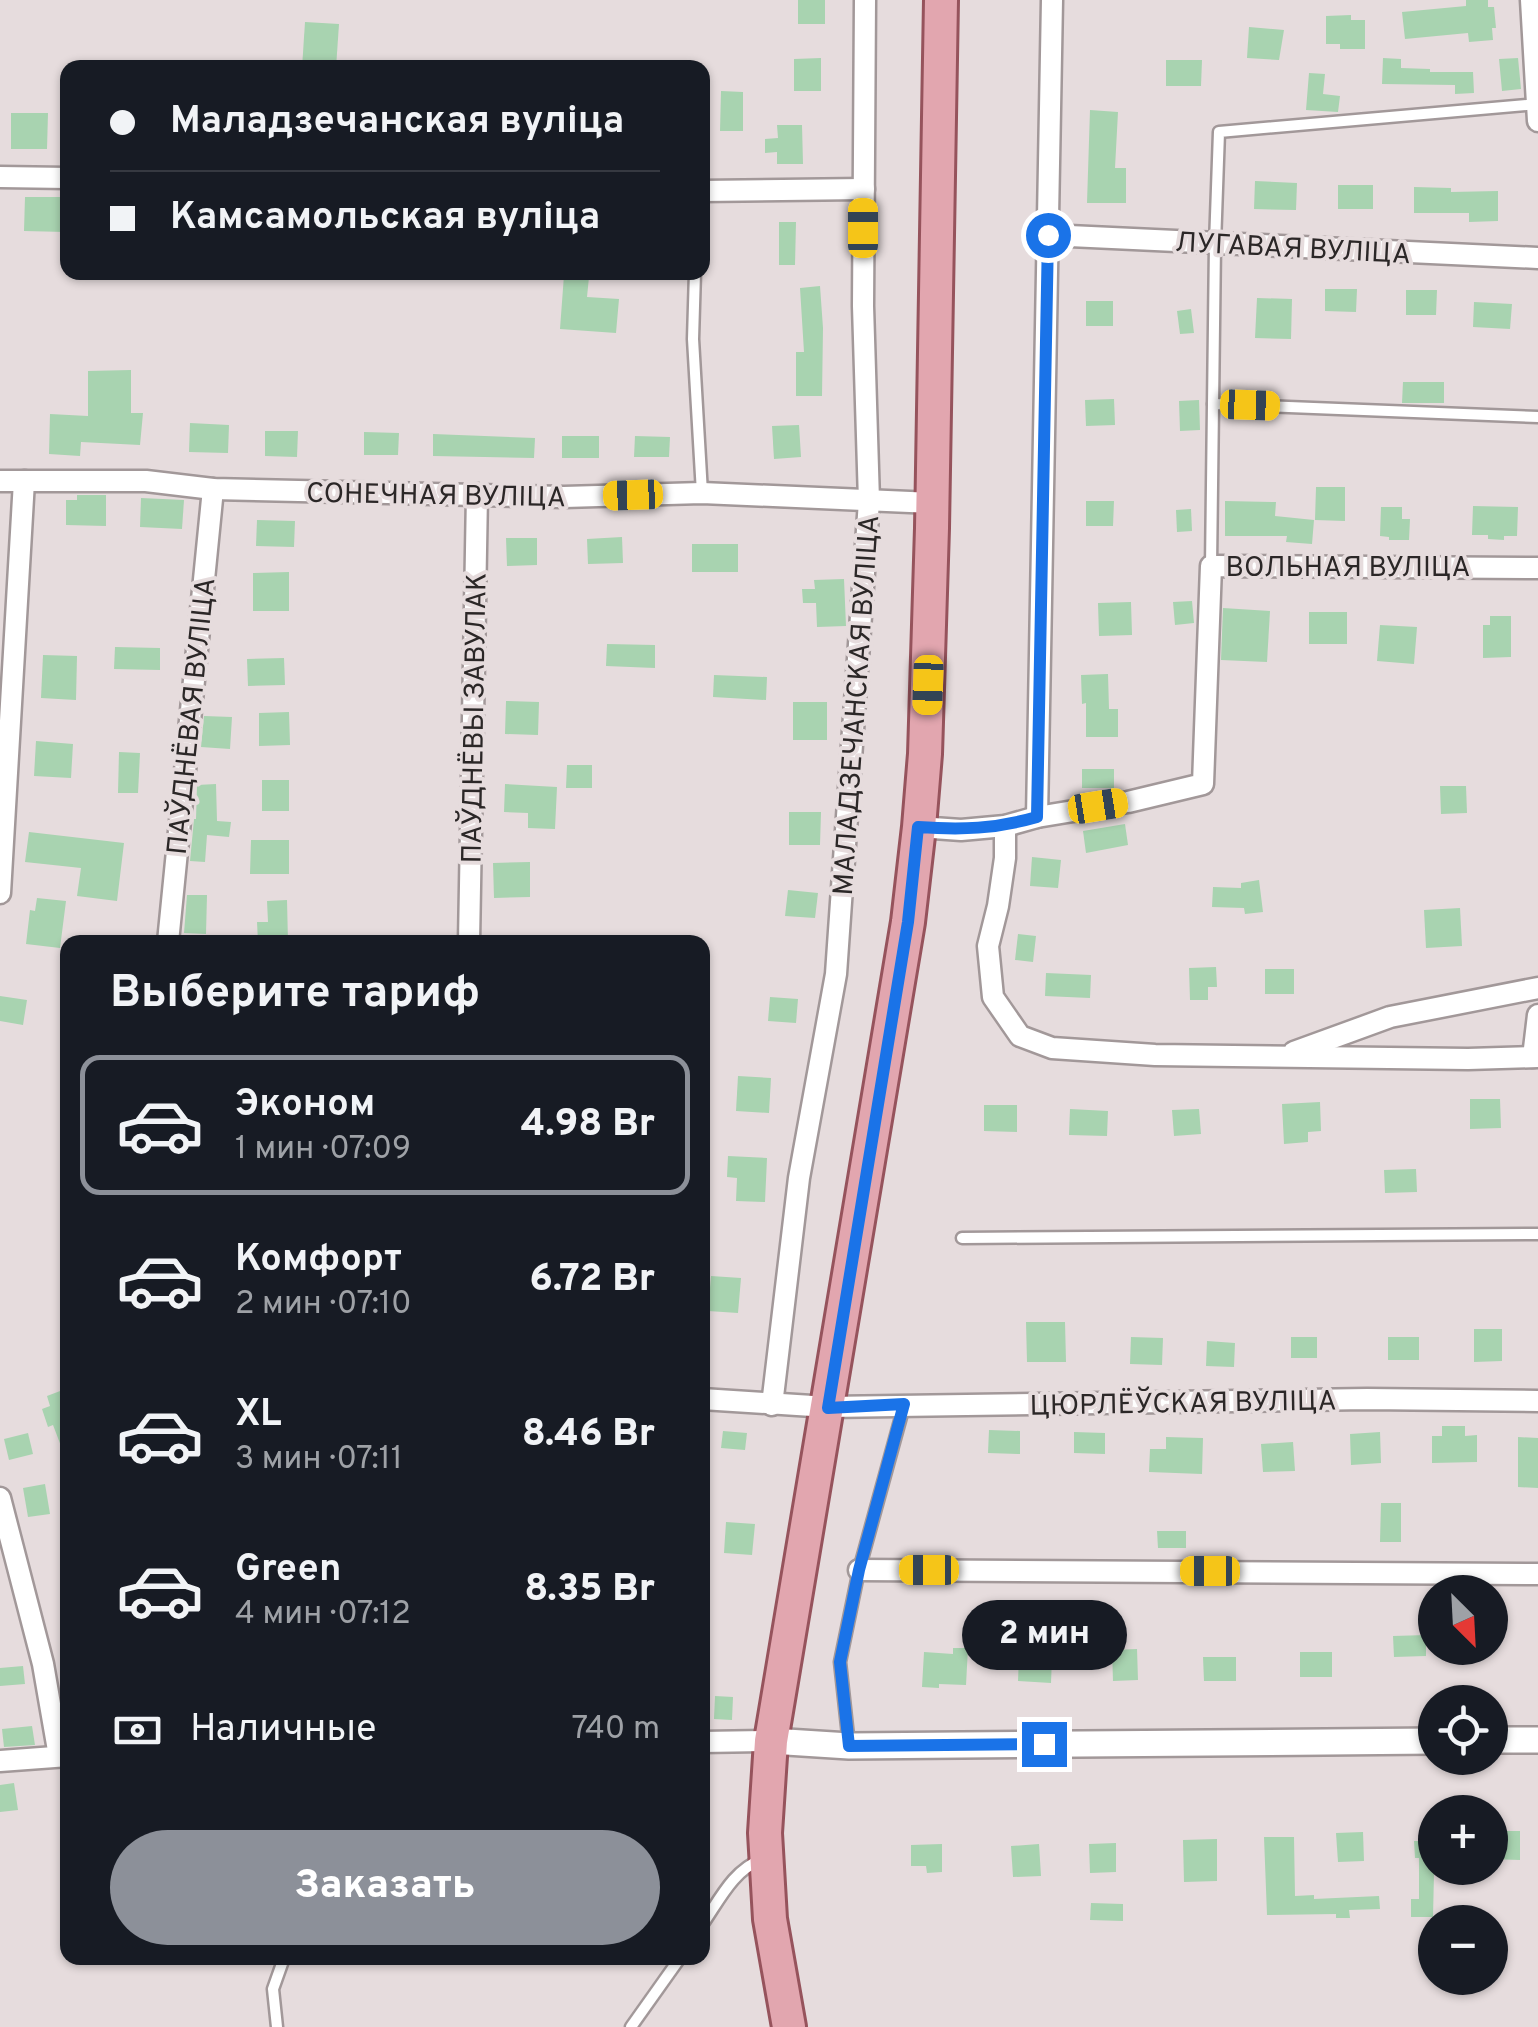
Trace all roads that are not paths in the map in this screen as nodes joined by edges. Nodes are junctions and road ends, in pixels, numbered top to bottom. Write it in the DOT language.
graph roads {
  1 [pos="865,0"];
  2 [pos="940,0"];
  3 [pos="1052,0"];
  4 [pos="1530,0"];
  5 [pos="1537,112"];
  6 [pos="0,177"];
  7 [pos="60,178"];
  8 [pos="864,189"];
  9 [pos="710,192"];
  10 [pos="1048,235"];
  11 [pos="1215,244"];
  12 [pos="1538,258"];
  13 [pos="695,280"];
  14 [pos="1214,404"];
  15 [pos="1538,417"];
  16 [pos="0,481"];
  17 [pos="24,481"];
  18 [pos="213,489"];
  19 [pos="702,493"];
  20 [pos="476,494"];
  21 [pos="870,502"];
  22 [pos="932,504"];
  23 [pos="1211,566"];
  24 [pos="1531,568"];
  25 [pos="1037,817"];
  26 [pos="1005,826"];
  27 [pos="918,827"];
  28 [pos="1,881"];
  29 [pos="0,893"];
  30 [pos="169,935"];
  31 [pos="469,935"];
  32 [pos="1538,988"];
  33 [pos="1538,1014"];
  34 [pos="1283,1057"];
  35 [pos="1535,1057"];
  36 [pos="1538,1234"];
  37 [pos="962,1238"];
  38 [pos="710,1401"];
  39 [pos="1538,1401"];
  40 [pos="904,1404"];
  41 [pos="772,1405"];
  42 [pos="828,1408"];
  43 [pos="0,1498"];
  44 [pos="859,1570"];
  45 [pos="1538,1574"];
  46 [pos="60,1739"];
  47 [pos="1508,1740"];
  48 [pos="1538,1740"];
  49 [pos="772,1741"];
  50 [pos="1418,1741"];
  51 [pos="710,1742"];
  52 [pos="849,1746"];
  53 [pos="60,1756"];
  54 [pos="0,1762"];
  55 [pos="766,1859"];
  56 [pos="710,1908"];
  57 [pos="282,1965"];
  58 [pos="675,1965"];
  59 [pos="277,2027"];
  60 [pos="631,2027"];
  61 [pos="789,2027"];
  1 -- 8 [label="street, МАЛАДЗЕЧАНСКАЯ ВУЛІЦА"];
  2 -- 22 [label="main road"];
  3 -- 10 [label="street"];
  4 -- 5 [label="street"];
  5 -- 11 [label="lane"];
  6 -- 7 [label="street"];
  8 -- 9 [label="street"];
  8 -- 21 [label="street, МАЛАДЗЕЧАНСКАЯ ВУЛІЦА"];
  10 -- 11 [label="street, ЛУГАВАЯ ВУЛІЦА"];
  10 -- 25 [label="street"];
  11 -- 12 [label="street, ЛУГАВАЯ ВУЛІЦА"];
  11 -- 14 [label="lane"];
  13 -- 19 [label="lane"];
  14 -- 15 [label="lane"];
  14 -- 23 [label="lane"];
  16 -- 17 [label="street, СОНЕЧНАЯ ВУЛІЦА"];
  17 -- 18 [label="street, СОНЕЧНАЯ ВУЛІЦА"];
  17 -- 28 [label="street"];
  18 -- 20 [label="street, СОНЕЧНАЯ ВУЛІЦА"];
  18 -- 30 [label="street, ПАЎДНЁВАЯ ВУЛІЦА"];
  19 -- 20 [label="street, СОНЕЧНАЯ ВУЛІЦА"];
  19 -- 21 [label="street, СОНЕЧНАЯ ВУЛІЦА"];
  20 -- 31 [label="street, ПАЎДНЁВЫ ЗАВУЛАК"];
  21 -- 22 [label="street, СОНЕЧНАЯ ВУЛІЦА"];
  21 -- 41 [label="street, МАЛАДЗЕЧАНСКАЯ ВУЛІЦА"];
  22 -- 27 [label="main road"];
  23 -- 24 [label="street, ВОЛЬНАЯ ВУЛІЦА"];
  23 -- 25 [label="street, ВОЛЬНАЯ ВУЛІЦА"];
  25 -- 26 [label="street"];
  26 -- 27 [label="street"];
  26 -- 34 [label="street"];
  27 -- 42 [label="main road"];
  28 -- 29 [label="street"];
  32 -- 34 [label="street"];
  33 -- 35 [label="street"];
  34 -- 35 [label="street"];
  36 -- 37 [label="lane"];
  38 -- 41 [label="street, ЦЮРЛЁЎСКАЯ ВУЛІЦА"];
  39 -- 40 [label="street, ЦЮРЛЁЎСКАЯ ВУЛІЦА"];
  40 -- 42 [label="street, ЦЮРЛЁЎСКАЯ ВУЛІЦА"];
  40 -- 44 [label="lane"];
  41 -- 42 [label="street, ЦЮРЛЁЎСКАЯ ВУЛІЦА"];
  42 -- 49 [label="main road"];
  43 -- 46 [label="street"];
  44 -- 45 [label="street"];
  44 -- 52 [label="lane"];
  47 -- 48 [label="street"];
  49 -- 51 [label="street"];
  49 -- 52 [label="street"];
  49 -- 55 [label="main road"];
  50 -- 52 [label="street"];
  53 -- 54 [label="street"];
  55 -- 56 [label="lane"];
  55 -- 61 [label="main road"];
  57 -- 59 [label="lane"];
  58 -- 60 [label="lane"];
}
